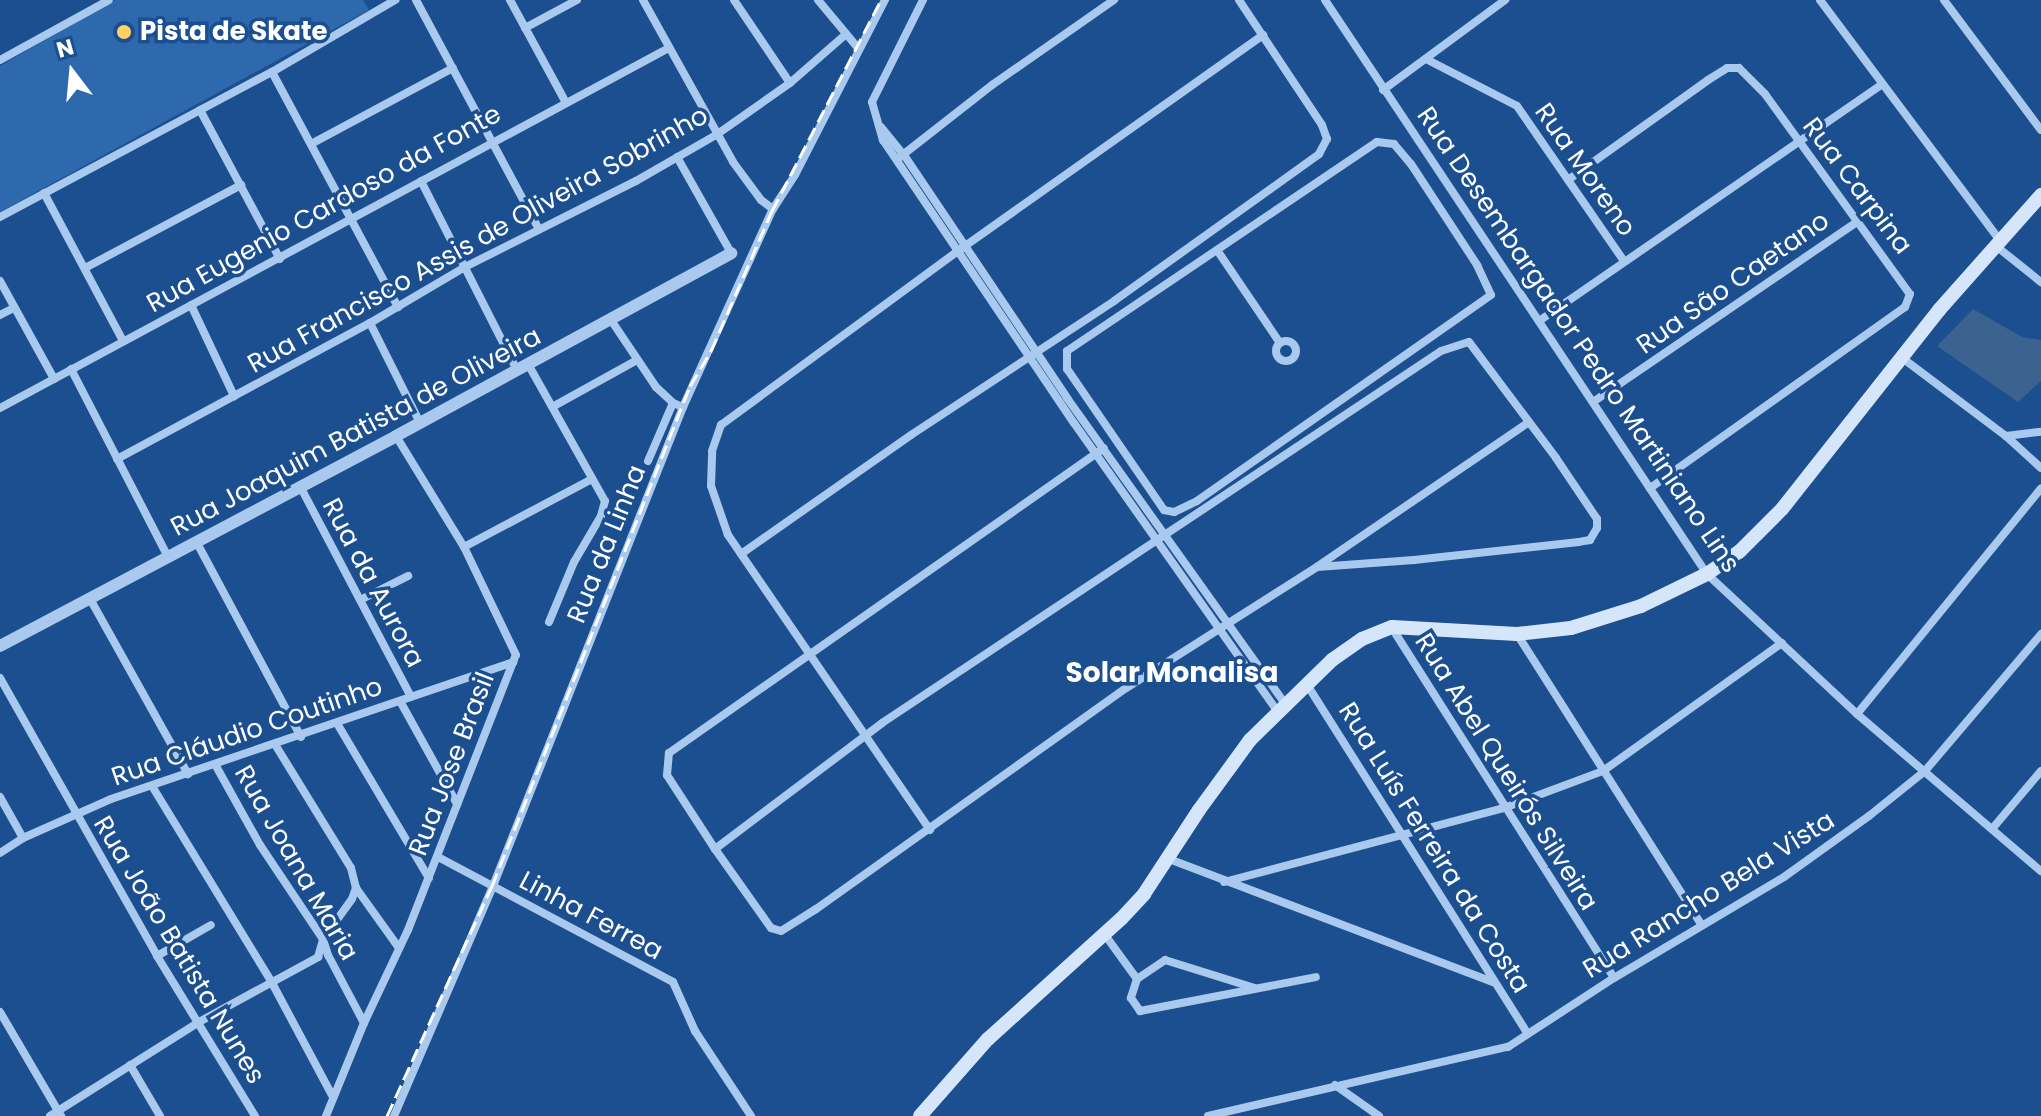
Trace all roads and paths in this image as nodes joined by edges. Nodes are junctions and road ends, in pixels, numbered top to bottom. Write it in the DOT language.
graph roads {
  1 [pos="109,0"];
  2 [pos="395,0"];
  3 [pos="416,0"];
  4 [pos="510,0"];
  5 [pos="577,0"];
  6 [pos="643,0"];
  7 [pos="734,0"];
  8 [pos="818,0"];
  9 [pos="885,0"];
  10 [pos="923,0"];
  11 [pos="1114,0"];
  12 [pos="1239,0"];
  13 [pos="1505,0"];
  14 [pos="1820,0"];
  15 [pos="1944,0"];
  16 [pos="1326,1"];
  17 [pos="380,4"];
  18 [pos="525,28"];
  19 [pos="845,35"];
  20 [pos="1263,35"];
  21 [pos="669,48"];
  22 [pos="858,48"];
  23 [pos="1426,59"];
  24 [pos="0,60"];
  25 [pos="453,68"];
  26 [pos="272,72"];
  27 [pos="790,83"];
  28 [pos="1881,85"];
  29 [pos="1383,90"];
  30 [pos="565,101"];
  31 [pos="200,110"];
  32 [pos="2041,130"];
  33 [pos="716,135"];
  34 [pos="493,140"];
  35 [pos="1797,141"];
  36 [pos="311,144"];
  37 [pos="677,157"];
  38 [pos="900,157"];
  39 [pos="1568,180"];
  40 [pos="421,181"];
  41 [pos="241,185"];
  42 [pos="44,193"];
  43 [pos="2041,195"];
  44 [pos="773,209"];
  45 [pos="0,217"];
  46 [pos="350,218"];
  47 [pos="1470,218"];
  48 [pos="1855,223"];
  49 [pos="539,229"];
  50 [pos="1455,230"];
  51 [pos="1998,243"];
  52 [pos="962,249"];
  53 [pos="1217,250"];
  54 [pos="731,253"];
  55 [pos="280,259"];
  56 [pos="1624,261"];
  57 [pos="465,267"];
  58 [pos="85,268"];
  59 [pos="0,281"];
  60 [pos="2041,282"];
  61 [pos="191,305"];
  62 [pos="398,307"];
  63 [pos="14,308"];
  64 [pos="0,315"];
  65 [pos="611,320"];
  66 [pos="1539,321"];
  67 [pos="370,323"];
  68 [pos="123,341"];
  69 [pos="1280,343"];
  70 [pos="1033,354"];
  71 [pos="1901,357"];
  72 [pos="637,360"];
  73 [pos="522,367"];
  74 [pos="71,369"];
  75 [pos="54,379"];
  76 [pos="234,396"];
  77 [pos="1593,402"];
  78 [pos="673,403"];
  79 [pos="554,406"];
  80 [pos="683,407"];
  81 [pos="0,408"];
  82 [pos="1529,422"];
  83 [pos="420,423"];
  84 [pos="2041,432"];
  85 [pos="396,436"];
  86 [pos="2006,436"];
  87 [pos="1101,451"];
  88 [pos="117,459"];
  89 [pos="648,461"];
  90 [pos="2041,468"];
  91 [pos="592,479"];
  92 [pos="301,488"];
  93 [pos="1650,488"];
  94 [pos="2041,488"];
  95 [pos="1162,538"];
  96 [pos="197,543"];
  97 [pos="464,547"];
  98 [pos="741,554"];
  99 [pos="168,557"];
  100 [pos="1317,567"];
  101 [pos="1707,574"];
  102 [pos="408,576"];
  103 [pos="89,597"];
  104 [pos="360,600"];
  105 [pos="549,622"];
  106 [pos="1392,627"];
  107 [pos="1225,628"];
  108 [pos="1517,634"];
  109 [pos="2041,634"];
  110 [pos="1782,643"];
  111 [pos="0,646"];
  112 [pos="809,654"];
  113 [pos="513,662"];
  114 [pos="0,678"];
  115 [pos="1306,683"];
  116 [pos="411,697"];
  117 [pos="400,701"];
  118 [pos="1281,707"];
  119 [pos="1857,714"];
  120 [pos="338,725"];
  121 [pos="867,734"];
  122 [pos="301,737"];
  123 [pos="276,746"];
  124 [pos="216,766"];
  125 [pos="1603,771"];
  126 [pos="1925,771"];
  127 [pos="2041,771"];
  128 [pos="188,774"];
  129 [pos="152,786"];
  130 [pos="0,797"];
  131 [pos="457,804"];
  132 [pos="1504,808"];
  133 [pos="75,813"];
  134 [pos="1992,829"];
  135 [pos="930,830"];
  136 [pos="1402,834"];
  137 [pos="23,838"];
  138 [pos="715,849"];
  139 [pos="0,853"];
  140 [pos="438,857"];
  141 [pos="1169,859"];
  142 [pos="2041,871"];
  143 [pos="429,878"];
  144 [pos="1224,882"];
  145 [pos="493,886"];
  146 [pos="356,888"];
  147 [pos="211,925"];
  148 [pos="1702,925"];
  149 [pos="1105,935"];
  150 [pos="323,939"];
  151 [pos="399,948"];
  152 [pos="157,956"];
  153 [pos="1316,977"];
  154 [pos="1614,978"];
  155 [pos="1137,979"];
  156 [pos="271,981"];
  157 [pos="1494,982"];
  158 [pos="1255,988"];
  159 [pos="0,1012"];
  160 [pos="199,1022"];
  161 [pos="364,1023"];
  162 [pos="1528,1034"];
  163 [pos="130,1065"];
  164 [pos="1335,1084"];
  165 [pos="333,1097"];
  166 [pos="57,1114"];
  167 [pos="160,1116"];
  168 [pos="255,1116"];
  169 [pos="326,1116"];
  170 [pos="394,1116"];
  171 [pos="751,1116"];
  172 [pos="920,1116"];
  173 [pos="1208,1116"];
  174 [pos="1379,1116"];
  1 -- 24 [label="street"];
  2 -- 17 [label="street"];
  3 -- 25 [label="street"];
  4 -- 18 [label="street"];
  5 -- 18 [label="street"];
  6 -- 21 [label="street"];
  7 -- 27 [label="street"];
  8 -- 19 [label="street"];
  9 -- 22 [label="street, Rua da Linha"];
  10 -- 38 [label="street"];
  11 -- 38 [label="street"];
  12 -- 20 [label="street"];
  13 -- 23 [label="street"];
  14 -- 28 [label="street"];
  15 -- 32 [label="street"];
  16 -- 29 [label="street, Rua Desembargador Pedro Martiniano Lins"];
  17 -- 26 [label="street"];
  18 -- 30 [label="street"];
  19 -- 22 [label="street"];
  19 -- 27 [label="street, Rua Francisco Assis de Oliveira Sobrinho"];
  20 -- 52 [label="street"];
  20 -- 70 [label="street"];
  21 -- 30 [label="street, Rua Eugenio Cardoso da Fonte"];
  21 -- 33 [label="street"];
  22 -- 44 [label="street, Rua da Linha"];
  23 -- 29 [label="street"];
  23 -- 39 [label="street, Rua Moreno"];
  25 -- 34 [label="street"];
  25 -- 36 [label="street"];
  26 -- 31 [label="street"];
  26 -- 36 [label="street"];
  27 -- 33 [label="street, Rua Francisco Assis de Oliveira Sobrinho"];
  28 -- 35 [label="street"];
  28 -- 51 [label="street"];
  29 -- 47 [label="street, Rua Desembargador Pedro Martiniano Lins"];
  30 -- 34 [label="street, Rua Eugenio Cardoso da Fonte"];
  31 -- 41 [label="street"];
  31 -- 42 [label="street"];
  33 -- 37 [label="street, Rua Francisco Assis de Oliveira Sobrinho"];
  33 -- 44 [label="street"];
  34 -- 40 [label="street, Rua Eugenio Cardoso da Fonte"];
  34 -- 49 [label="street"];
  35 -- 39 [label="street, Rua Carpina"];
  35 -- 48 [label="street, Rua Carpina"];
  35 -- 56 [label="street"];
  36 -- 46 [label="street"];
  37 -- 49 [label="street, Rua Francisco Assis de Oliveira Sobrinho"];
  37 -- 54 [label="street"];
  38 -- 52 [label="street"];
  39 -- 56 [label="street, Rua Moreno"];
  40 -- 46 [label="street, Rua Eugenio Cardoso da Fonte"];
  40 -- 57 [label="street"];
  41 -- 55 [label="street"];
  41 -- 58 [label="street"];
  42 -- 45 [label="street"];
  42 -- 58 [label="street"];
  43 -- 51 [label="main road"];
  44 -- 80 [label="street, Rua da Linha"];
  46 -- 55 [label="street, Rua Eugenio Cardoso da Fonte"];
  46 -- 62 [label="street"];
  47 -- 50 [label="street"];
  47 -- 66 [label="street, Rua Desembargador Pedro Martiniano Lins"];
  48 -- 77 [label="street, Rua São Caetano"];
  48 -- 93 [label="street, Rua Carpina"];
  49 -- 57 [label="street, Rua Francisco Assis de Oliveira Sobrinho"];
  50 -- 53 [label="street"];
  50 -- 53 [label="street"];
  51 -- 60 [label="street"];
  51 -- 71 [label="main road"];
  52 -- 70 [label="street"];
  52 -- 98 [label="street"];
  53 -- 69 [label="street"];
  54 -- 65 [label="street, Rua Joaquim Batista de Oliveira"];
  55 -- 61 [label="street, Rua Eugenio Cardoso da Fonte"];
  56 -- 66 [label="street"];
  57 -- 62 [label="street, Rua Francisco Assis de Oliveira Sobrinho"];
  57 -- 73 [label="street"];
  58 -- 68 [label="street"];
  59 -- 63 [label="street"];
  61 -- 68 [label="street, Rua Eugenio Cardoso da Fonte"];
  61 -- 76 [label="street"];
  62 -- 67 [label="street, Rua Francisco Assis de Oliveira Sobrinho"];
  63 -- 64 [label="street"];
  63 -- 75 [label="street"];
  65 -- 72 [label="street"];
  65 -- 73 [label="street, Rua Joaquim Batista de Oliveira"];
  66 -- 77 [label="street, Rua Desembargador Pedro Martiniano Lins"];
  67 -- 76 [label="street, Rua Francisco Assis de Oliveira Sobrinho"];
  67 -- 83 [label="street"];
  68 -- 74 [label="street, Rua Eugenio Cardoso da Fonte"];
  70 -- 87 [label="street"];
  70 -- 98 [label="street"];
  71 -- 86 [label="street"];
  71 -- 101 [label="main road"];
  72 -- 78 [label="street"];
  72 -- 79 [label="street"];
  73 -- 79 [label="street"];
  73 -- 83 [label="street, Rua Joaquim Batista de Oliveira"];
  74 -- 75 [label="street, Rua Eugenio Cardoso da Fonte"];
  74 -- 88 [label="street"];
  75 -- 81 [label="street, Rua Eugenio Cardoso da Fonte"];
  76 -- 88 [label="street, Rua Francisco Assis de Oliveira Sobrinho"];
  77 -- 93 [label="street, Rua Desembargador Pedro Martiniano Lins"];
  78 -- 80 [label="street"];
  78 -- 89 [label="street"];
  79 -- 91 [label="street"];
  80 -- 145 [label="street, Rua da Linha"];
  82 -- 95 [label="street"];
  82 -- 100 [label="street"];
  82 -- 100 [label="street"];
  83 -- 85 [label="street, Rua Joaquim Batista de Oliveira"];
  84 -- 86 [label="street"];
  85 -- 92 [label="street, Rua Joaquim Batista de Oliveira"];
  85 -- 97 [label="street, Rua Jose Brasil"];
  86 -- 90 [label="street"];
  87 -- 95 [label="street"];
  87 -- 112 [label="street"];
  88 -- 99 [label="street"];
  91 -- 97 [label="street"];
  91 -- 105 [label="street"];
  92 -- 96 [label="street, Rua Joaquim Batista de Oliveira"];
  92 -- 104 [label="street, Rua da Aurora"];
  93 -- 101 [label="street, Rua Desembargador Pedro Martiniano Lins"];
  94 -- 119 [label="street"];
  95 -- 107 [label="street"];
  95 -- 121 [label="street"];
  96 -- 99 [label="street, Rua Joaquim Batista de Oliveira"];
  96 -- 122 [label="street"];
  97 -- 113 [label="street, Rua Jose Brasil"];
  98 -- 112 [label="street"];
  99 -- 103 [label="street, Rua Joaquim Batista de Oliveira"];
  100 -- 107 [label="street"];
  101 -- 108 [label="main road"];
  101 -- 110 [label="street, Rua Desembargador Pedro Martiniano Lins"];
  102 -- 104 [label="street"];
  103 -- 111 [label="street, Rua Joaquim Batista de Oliveira"];
  103 -- 128 [label="street"];
  104 -- 116 [label="street, Rua da Aurora"];
  106 -- 108 [label="main road"];
  106 -- 115 [label="main road"];
  106 -- 132 [label="street, Rua Abel Queirós Silveira"];
  107 -- 118 [label="street"];
  107 -- 135 [label="street"];
  108 -- 125 [label="street"];
  109 -- 126 [label="street, Rua Rancho Bela Vista"];
  110 -- 119 [label="street, Rua Desembargador Pedro Martiniano Lins"];
  110 -- 125 [label="street"];
  112 -- 121 [label="street"];
  112 -- 138 [label="street"];
  113 -- 116 [label="street, Rua Cláudio Coutinho"];
  113 -- 131 [label="street, Rua Jose Brasil"];
  114 -- 133 [label="street, Rua João Batista Nunes"];
  115 -- 118 [label="main road"];
  115 -- 136 [label="street, Rua Luís Ferreira da Costa"];
  116 -- 117 [label="street, Rua Cláudio Coutinho"];
  117 -- 120 [label="street, Rua Cláudio Coutinho"];
  117 -- 131 [label="street, Rua da Aurora"];
  118 -- 141 [label="main road"];
  119 -- 126 [label="street, Rua Desembargador Pedro Martiniano Lins"];
  120 -- 122 [label="street, Rua Cláudio Coutinho"];
  120 -- 143 [label="street"];
  121 -- 135 [label="street"];
  121 -- 138 [label="street"];
  122 -- 123 [label="street, Rua Cláudio Coutinho"];
  123 -- 124 [label="street, Rua Cláudio Coutinho"];
  123 -- 146 [label="street"];
  124 -- 128 [label="street, Rua Cláudio Coutinho"];
  124 -- 150 [label="street, Rua Joana Maria"];
  125 -- 132 [label="street"];
  125 -- 148 [label="street"];
  126 -- 134 [label="street, Rua Desembargador Pedro Martiniano Lins"];
  126 -- 148 [label="street, Rua Rancho Bela Vista"];
  127 -- 134 [label="street"];
  128 -- 129 [label="street, Rua Cláudio Coutinho"];
  129 -- 133 [label="street, Rua Cláudio Coutinho"];
  129 -- 156 [label="street"];
  130 -- 137 [label="street"];
  131 -- 140 [label="street, Rua Jose Brasil"];
  132 -- 136 [label="street"];
  132 -- 154 [label="street, Rua Abel Queirós Silveira"];
  133 -- 137 [label="street, Rua Cláudio Coutinho"];
  133 -- 152 [label="street, Rua João Batista Nunes"];
  134 -- 142 [label="street, Rua Desembargador Pedro Martiniano Lins"];
  135 -- 138 [label="street"];
  136 -- 144 [label="street"];
  136 -- 157 [label="street, Rua Luís Ferreira da Costa"];
  137 -- 139 [label="street, Rua Cláudio Coutinho"];
  140 -- 143 [label="street, Rua Jose Brasil"];
  140 -- 145 [label="street, Linha Ferrea"];
  141 -- 144 [label="street"];
  141 -- 149 [label="main road"];
  143 -- 151 [label="street, Rua Jose Brasil"];
  144 -- 157 [label="street"];
  145 -- 170 [label="street, Rua da Linha"];
  145 -- 171 [label="street, Linha Ferrea"];
  146 -- 150 [label="street"];
  146 -- 151 [label="street"];
  147 -- 152 [label="street"];
  148 -- 154 [label="street, Rua Rancho Bela Vista"];
  149 -- 155 [label="street"];
  149 -- 172 [label="main road"];
  150 -- 156 [label="street"];
  150 -- 161 [label="street, Rua Joana Maria"];
  151 -- 161 [label="street, Rua Jose Brasil"];
  152 -- 160 [label="street, Rua João Batista Nunes"];
  153 -- 158 [label="street"];
  154 -- 162 [label="street, Rua Rancho Bela Vista"];
  155 -- 158 [label="street"];
  155 -- 158 [label="street"];
  156 -- 160 [label="street"];
  156 -- 165 [label="street"];
  157 -- 162 [label="street, Rua Luís Ferreira da Costa"];
  159 -- 166 [label="street"];
  160 -- 163 [label="street"];
  160 -- 168 [label="street, Rua João Batista Nunes"];
  161 -- 165 [label="street, Rua Jose Brasil"];
  162 -- 164 [label="street, Rua Rancho Bela Vista"];
  163 -- 166 [label="street"];
  163 -- 167 [label="street"];
  164 -- 173 [label="street, Rua Rancho Bela Vista"];
  164 -- 174 [label="street"];
  165 -- 169 [label="street, Rua Jose Brasil"];
}
